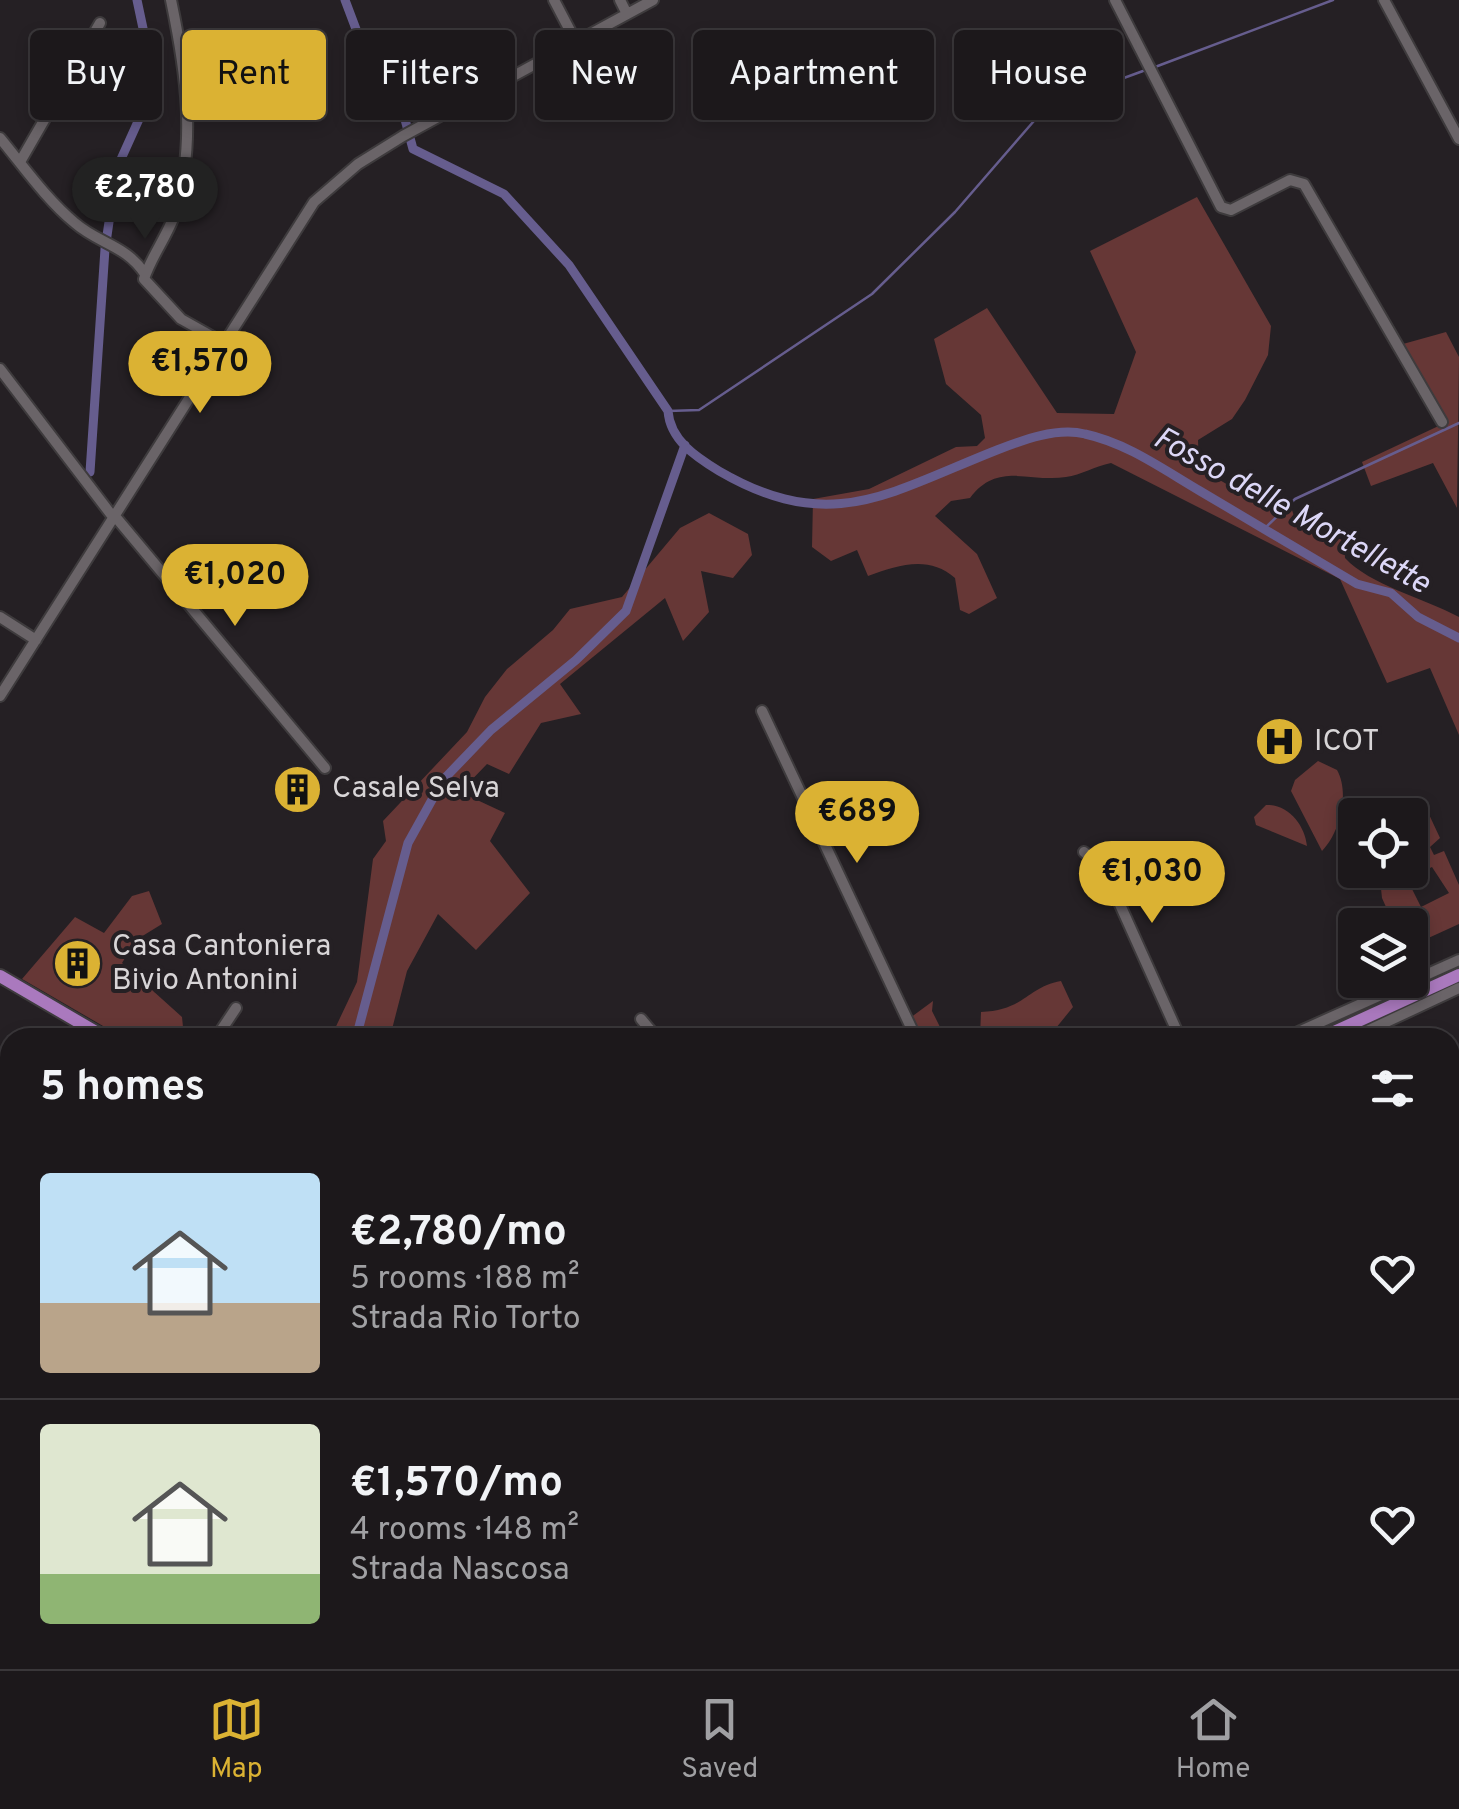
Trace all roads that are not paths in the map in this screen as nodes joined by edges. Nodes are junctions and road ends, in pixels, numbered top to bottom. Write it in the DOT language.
graph roads {
  1 [pos="171,0"];
  2 [pos="554,0"];
  3 [pos="620,0"];
  4 [pos="653,0"];
  5 [pos="1115,0"];
  6 [pos="1384,0"];
  7 [pos="627,14"];
  8 [pos="100,22"];
  9 [pos="570,30"];
  10 [pos="598,30"];
  11 [pos="535,64"];
  12 [pos="0,138"];
  13 [pos="1459,139"];
  14 [pos="20,162"];
  15 [pos="145,274"];
  16 [pos="222,342"];
  17 [pos="0,369"];
  18 [pos="1442,422"];
  19 [pos="114,516"];
  20 [pos="0,616"];
  21 [pos="36,640"];
  22 [pos="0,696"];
  23 [pos="762,710"];
  24 [pos="325,768"];
  25 [pos="1084,852"];
  26 [pos="1459,960"];
  27 [pos="1459,975"];
  28 [pos="0,976"];
  29 [pos="1459,988"];
  30 [pos="236,1008"];
  31 [pos="641,1019"];
  32 [pos="89,1028"];
  33 [pos="223,1028"];
  34 [pos="649,1028"];
  35 [pos="911,1028"];
  36 [pos="1176,1028"];
  37 [pos="1307,1028"];
  38 [pos="1343,1028"];
  39 [pos="1373,1028"];
  1 -- 15 [label="street"];
  2 -- 9 [label="street"];
  3 -- 7 [label="street"];
  4 -- 7 [label="street"];
  5 -- 18 [label="street"];
  6 -- 13 [label="street"];
  7 -- 10 [label="street"];
  8 -- 14 [label="street"];
  11 -- 16 [label="street"];
  12 -- 14 [label="street"];
  14 -- 15 [label="street"];
  15 -- 16 [label="street"];
  16 -- 19 [label="street"];
  17 -- 19 [label="street"];
  19 -- 21 [label="street"];
  19 -- 24 [label="street"];
  20 -- 21 [label="street"];
  21 -- 22 [label="street"];
  23 -- 35 [label="street"];
  25 -- 36 [label="street"];
  26 -- 37 [label="street"];
  27 -- 38 [label="main road"];
  28 -- 32 [label="main road"];
  29 -- 39 [label="street"];
  30 -- 33 [label="street"];
  31 -- 34 [label="street"];
}
